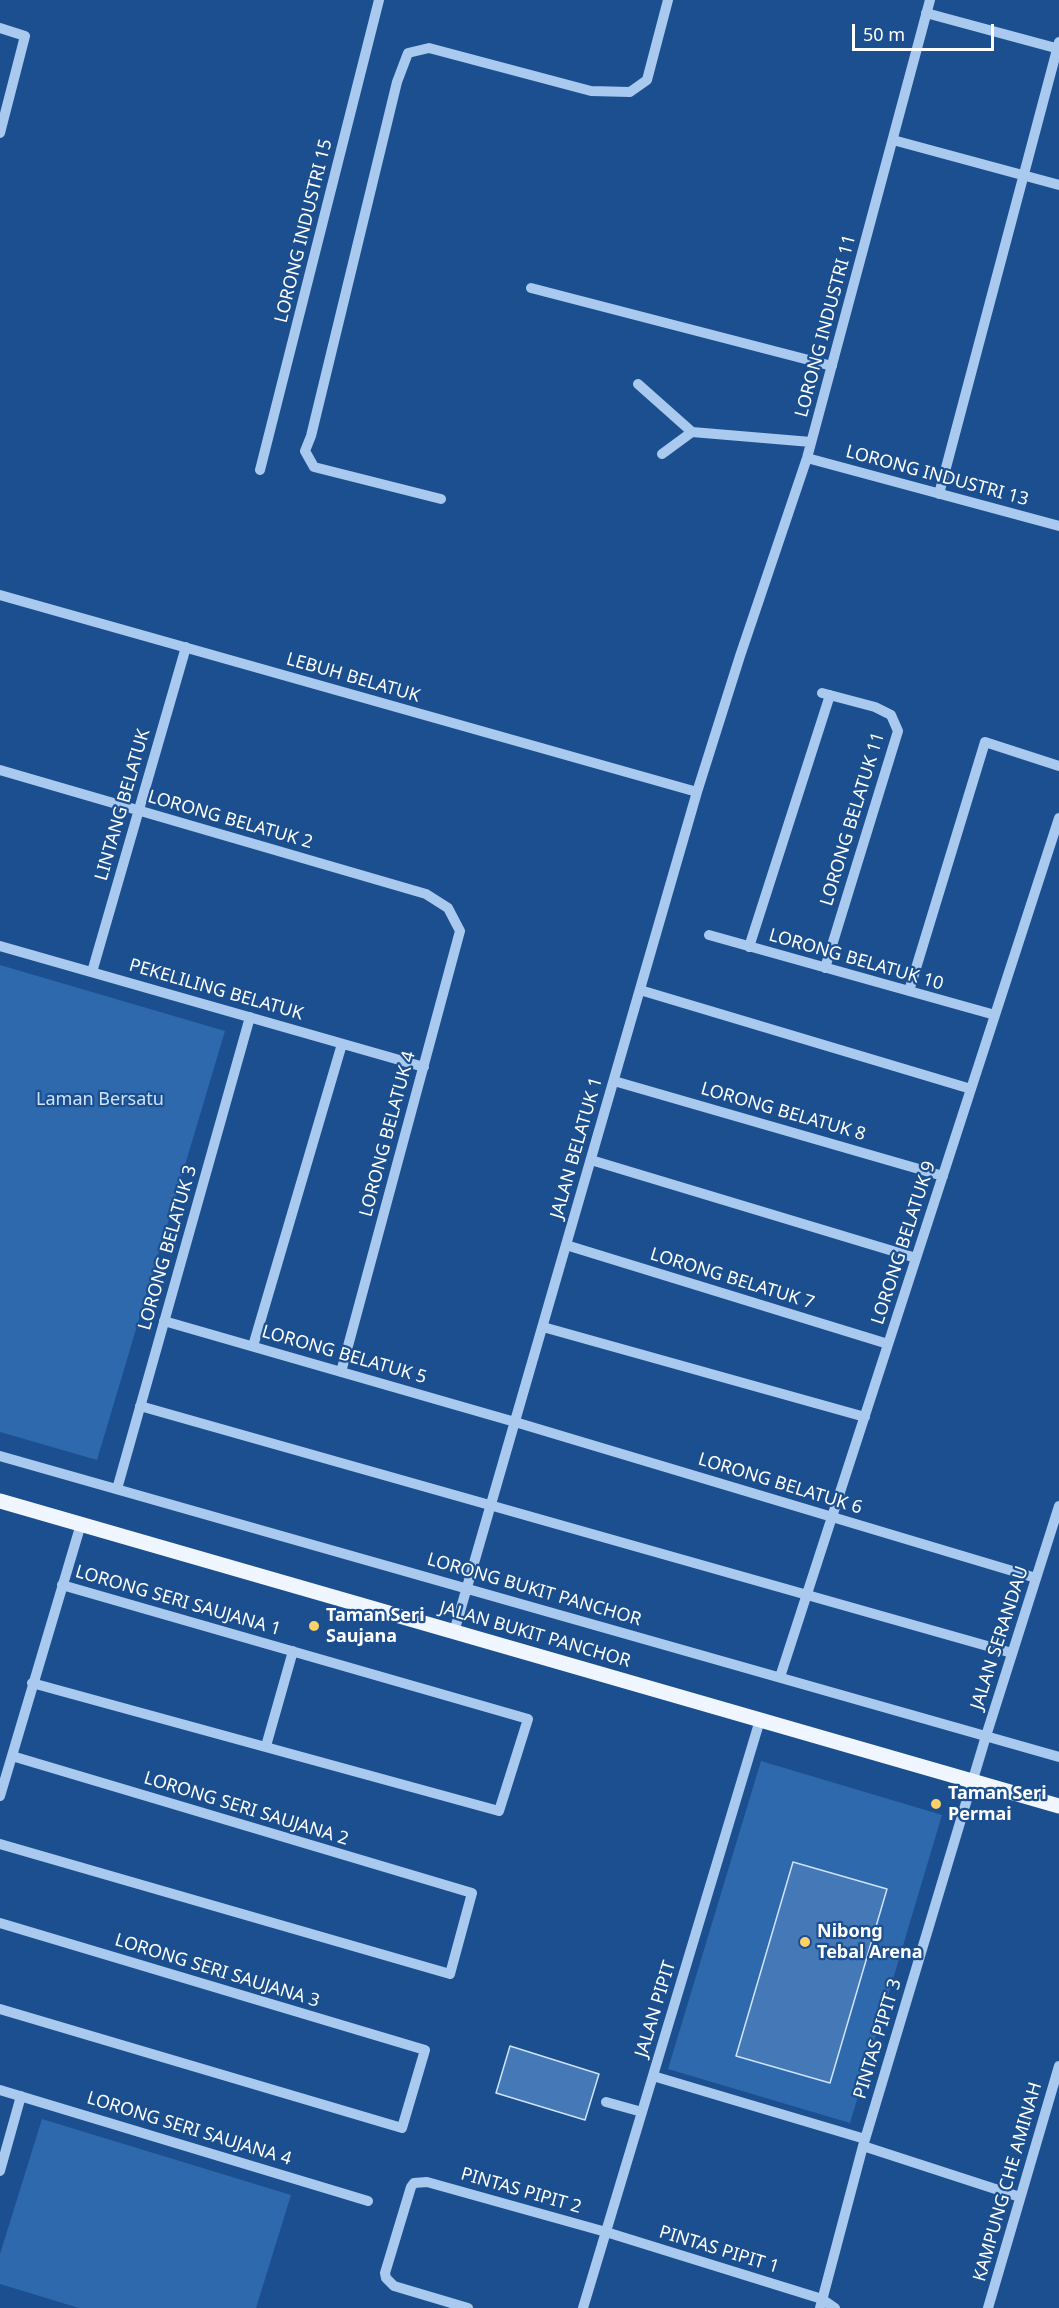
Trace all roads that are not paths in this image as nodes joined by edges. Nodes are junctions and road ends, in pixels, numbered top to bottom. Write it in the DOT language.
graph roads {
  1 [pos="379,0"];
  2 [pos="668,0"];
  3 [pos="930,0"];
  4 [pos="926,13"];
  5 [pos="0,28"];
  6 [pos="1058,47"];
  7 [pos="0,133"];
  8 [pos="893,140"];
  9 [pos="1023,176"];
  10 [pos="1059,185"];
  11 [pos="531,288"];
  12 [pos="832,366"];
  13 [pos="639,384"];
  14 [pos="692,432"];
  15 [pos="811,442"];
  16 [pos="662,454"];
  17 [pos="807,458"];
  18 [pos="260,470"];
  19 [pos="939,494"];
  20 [pos="441,499"];
  21 [pos="1058,523"];
  22 [pos="0,595"];
  23 [pos="186,648"];
  24 [pos="735,675"];
  25 [pos="1059,766"];
  26 [pos="0,770"];
  27 [pos="698,792"];
  28 [pos="139,810"];
  29 [pos="1059,818"];
  30 [pos="448,908"];
  31 [pos="709,935"];
  32 [pos="0,946"];
  33 [pos="749,947"];
  34 [pos="825,968"];
  35 [pos="92,972"];
  36 [pos="640,990"];
  37 [pos="909,992"];
  38 [pos="995,1015"];
  39 [pos="250,1017"];
  40 [pos="342,1044"];
  41 [pos="424,1067"];
  42 [pos="614,1081"];
  43 [pos="971,1089"];
  44 [pos="591,1161"];
  45 [pos="943,1176"];
  46 [pos="566,1245"];
  47 [pos="916,1258"];
  48 [pos="164,1321"];
  49 [pos="543,1327"];
  50 [pos="888,1344"];
  51 [pos="253,1346"];
  52 [pos="341,1372"];
  53 [pos="140,1406"];
  54 [pos="865,1417"];
  55 [pos="515,1422"];
  56 [pos="0,1456"];
  57 [pos="117,1489"];
  58 [pos="0,1501"];
  59 [pos="490,1505"];
  60 [pos="1059,1506"];
  61 [pos="832,1517"];
  62 [pos="81,1524"];
  63 [pos="1055,1533"];
  64 [pos="1036,1578"];
  65 [pos="62,1585"];
  66 [pos="466,1588"];
  67 [pos="807,1595"];
  68 [pos="454,1632"];
  69 [pos="293,1651"];
  70 [pos="1012,1653"];
  71 [pos="780,1677"];
  72 [pos="32,1683"];
  73 [pos="760,1720"];
  74 [pos="986,1736"];
  75 [pos="266,1746"];
  76 [pos="12,1756"];
  77 [pos="1059,1757"];
  78 [pos="973,1781"];
  79 [pos="0,1796"];
  80 [pos="1059,1806"];
  81 [pos="0,1844"];
  82 [pos="0,1923"];
  83 [pos="0,2009"];
  84 [pos="1059,2066"];
  85 [pos="653,2076"];
  86 [pos="0,2090"];
  87 [pos="21,2096"];
  88 [pos="606,2102"];
  89 [pos="642,2112"];
  90 [pos="864,2143"];
  91 [pos="0,2171"];
  92 [pos="1020,2197"];
  93 [pos="368,2201"];
  94 [pos="606,2232"];
  95 [pos="821,2304"];
  96 [pos="468,2308"];
  97 [pos="583,2308"];
  98 [pos="835,2308"];
  99 [pos="988,2308"];
  1 -- 18 [label="street, LORONG INDUSTRI 15"];
  2 -- 20 [label="street"];
  3 -- 4 [label="street, LORONG INDUSTRI 11"];
  4 -- 6 [label="street"];
  4 -- 8 [label="street, LORONG INDUSTRI 11"];
  5 -- 7 [label="street"];
  6 -- 9 [label="street"];
  8 -- 9 [label="street"];
  8 -- 12 [label="street, LORONG INDUSTRI 11"];
  9 -- 10 [label="street"];
  9 -- 19 [label="street"];
  11 -- 12 [label="street"];
  12 -- 15 [label="street, LORONG INDUSTRI 11"];
  13 -- 14 [label="street"];
  14 -- 15 [label="street"];
  14 -- 16 [label="street"];
  15 -- 17 [label="street, LORONG INDUSTRI 11"];
  17 -- 19 [label="street, LORONG INDUSTRI 13"];
  17 -- 24 [label="street, LORONG INDUSTRI 11"];
  19 -- 21 [label="street, LORONG INDUSTRI 13"];
  22 -- 23 [label="street, LEBUH BELATUK"];
  23 -- 27 [label="street, LEBUH BELATUK"];
  23 -- 28 [label="street, LINTANG BELATUK"];
  24 -- 27 [label="street, JALAN BELATUK 1"];
  25 -- 37 [label="street"];
  26 -- 28 [label="street, LORONG BELATUK 2"];
  27 -- 36 [label="street, JALAN BELATUK 1"];
  28 -- 30 [label="street, LORONG BELATUK 2"];
  28 -- 35 [label="street, LINTANG BELATUK"];
  29 -- 38 [label="street, LORONG BELATUK 9"];
  30 -- 41 [label="street, LORONG BELATUK 4"];
  31 -- 33 [label="street, LORONG BELATUK 10"];
  32 -- 35 [label="street, PEKELILING BELATUK"];
  33 -- 34 [label="street, LORONG BELATUK 10"];
  33 -- 34 [label="street, LORONG BELATUK 11"];
  34 -- 37 [label="street, LORONG BELATUK 10"];
  35 -- 39 [label="street, PEKELILING BELATUK"];
  36 -- 42 [label="street, JALAN BELATUK 1"];
  36 -- 43 [label="street"];
  37 -- 38 [label="street, LORONG BELATUK 10"];
  38 -- 43 [label="street, LORONG BELATUK 9"];
  39 -- 40 [label="street, PEKELILING BELATUK"];
  39 -- 48 [label="street, LORONG BELATUK 3"];
  40 -- 41 [label="street, PEKELILING BELATUK"];
  40 -- 51 [label="street"];
  41 -- 52 [label="street, LORONG BELATUK 4"];
  42 -- 44 [label="street, JALAN BELATUK 1"];
  42 -- 45 [label="street, LORONG BELATUK 8"];
  43 -- 45 [label="street, LORONG BELATUK 9"];
  44 -- 46 [label="street, JALAN BELATUK 1"];
  44 -- 47 [label="street"];
  45 -- 47 [label="street, LORONG BELATUK 9"];
  46 -- 49 [label="street, JALAN BELATUK 1"];
  46 -- 50 [label="street, LORONG BELATUK 7"];
  47 -- 50 [label="street, LORONG BELATUK 9"];
  48 -- 51 [label="street, LORONG BELATUK 5"];
  48 -- 53 [label="street, LORONG BELATUK 3"];
  49 -- 54 [label="street"];
  49 -- 55 [label="street, JALAN BELATUK 1"];
  50 -- 54 [label="street, LORONG BELATUK 9"];
  51 -- 52 [label="street, LORONG BELATUK 5"];
  52 -- 55 [label="street, LORONG BELATUK 5"];
  53 -- 57 [label="street, LORONG BELATUK 3"];
  53 -- 59 [label="street"];
  54 -- 61 [label="street, LORONG BELATUK 9"];
  55 -- 59 [label="street, JALAN BELATUK 1"];
  55 -- 61 [label="street, LORONG BELATUK 6"];
  56 -- 57 [label="street, LORONG BUKIT PANCHOR"];
  57 -- 66 [label="street, LORONG BUKIT PANCHOR"];
  58 -- 62 [label="main road, JALAN BUKIT PANCHOR"];
  59 -- 66 [label="street, JALAN BELATUK 1"];
  59 -- 67 [label="street"];
  60 -- 63 [label="street, JALAN SERANDAU"];
  61 -- 64 [label="street, LORONG BELATUK 6"];
  61 -- 67 [label="street, LORONG BELATUK 9"];
  62 -- 65 [label="street"];
  62 -- 68 [label="main road, JALAN BUKIT PANCHOR"];
  63 -- 64 [label="street, JALAN SERANDAU"];
  64 -- 70 [label="street, JALAN SERANDAU"];
  65 -- 69 [label="street, LORONG SERI SAUJANA 1"];
  65 -- 72 [label="street"];
  66 -- 68 [label="street, JALAN BELATUK 1"];
  66 -- 71 [label="street, LORONG BUKIT PANCHOR"];
  67 -- 70 [label="street"];
  67 -- 71 [label="street, LORONG BELATUK 9"];
  68 -- 73 [label="main road, JALAN BUKIT PANCHOR"];
  69 -- 75 [label="street"];
  69 -- 75 [label="street, LORONG SERI SAUJANA 1"];
  70 -- 74 [label="street, JALAN SERANDAU"];
  71 -- 74 [label="street, LORONG BUKIT PANCHOR"];
  72 -- 75 [label="street"];
  72 -- 76 [label="street"];
  73 -- 78 [label="main road, JALAN BUKIT PANCHOR"];
  73 -- 85 [label="street, JALAN PIPIT"];
  74 -- 77 [label="street, LORONG BUKIT PANCHOR"];
  74 -- 78 [label="street, JALAN SERANDAU"];
  76 -- 79 [label="street"];
  76 -- 81 [label="street, LORONG SERI SAUJANA 2"];
  78 -- 80 [label="main road, JALAN BUKIT PANCHOR"];
  78 -- 90 [label="street, PINTAS PIPIT 3"];
  82 -- 83 [label="street, LORONG SERI SAUJANA 3"];
  84 -- 92 [label="street, KAMPUNG CHE AMINAH"];
  85 -- 89 [label="street, JALAN PIPIT"];
  85 -- 90 [label="street"];
  86 -- 87 [label="street, LORONG SERI SAUJANA 4"];
  87 -- 91 [label="street"];
  87 -- 93 [label="street, LORONG SERI SAUJANA 4"];
  88 -- 89 [label="street"];
  89 -- 94 [label="street, JALAN PIPIT"];
  90 -- 92 [label="street"];
  90 -- 95 [label="street, PINTAS PIPIT 3"];
  92 -- 99 [label="street, KAMPUNG CHE AMINAH"];
  94 -- 95 [label="street, PINTAS PIPIT 1"];
  94 -- 96 [label="street, PINTAS PIPIT 2"];
  94 -- 97 [label="street, JALAN PIPIT"];
  95 -- 98 [label="street, PINTAS PIPIT 1"];
}
